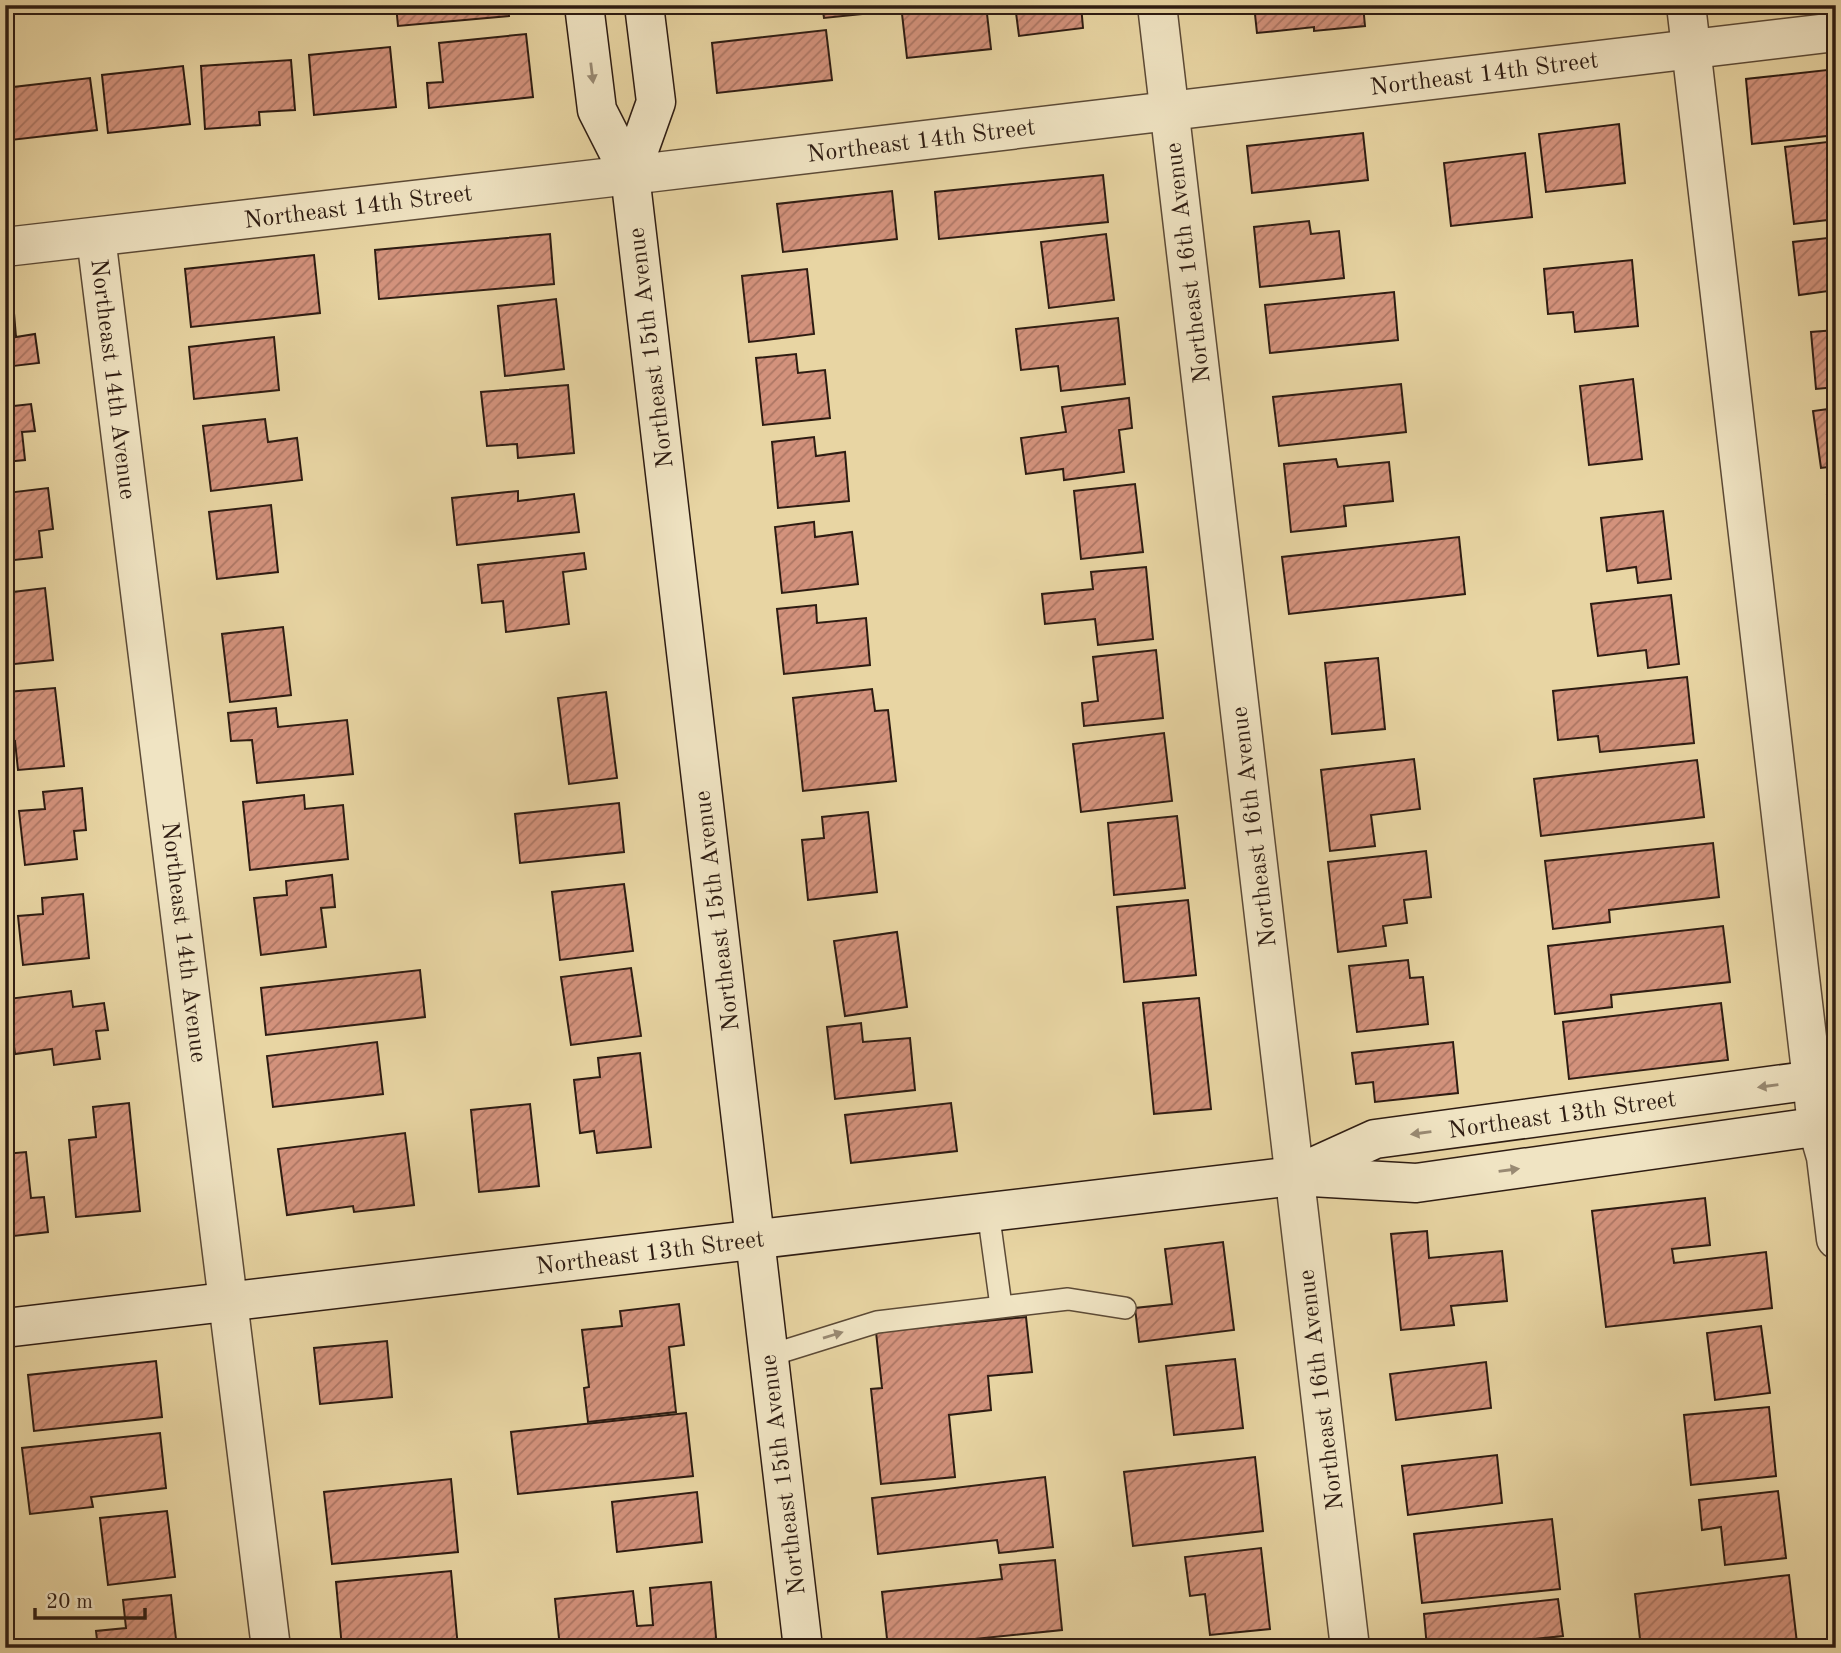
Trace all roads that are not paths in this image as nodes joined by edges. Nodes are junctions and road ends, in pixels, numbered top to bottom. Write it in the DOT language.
graph roads {
  1 [pos="584,5"];
  2 [pos="644,5"];
  3 [pos="1157,5"];
  4 [pos="1686,5"];
  5 [pos="1836,32"];
  6 [pos="1692,48"];
  7 [pos="1169,110"];
  8 [pos="630,175"];
  9 [pos="96,237"];
  10 [pos="5,247"];
  11 [pos="1824,1079"];
  12 [pos="1827,1125"];
  13 [pos="1294,1175"];
  14 [pos="988,1212"];
  15 [pos="755,1239"];
  16 [pos="1836,1239"];
  17 [pos="229,1301"];
  18 [pos="1001,1306"];
  19 [pos="1125,1308"];
  20 [pos="5,1328"];
  21 [pos="768,1356"];
  22 [pos="271,1648"];
  23 [pos="803,1648"];
  24 [pos="1350,1648"];
  1 -- 8 [label="street, Northeast 15th Avenue, one-way"];
  2 -- 8 [label="street, Northeast 15th Avenue"];
  3 -- 7 [label="street, Northeast 16th Avenue"];
  4 -- 6 [label="street"];
  5 -- 6 [label="street, Northeast 14th Street"];
  6 -- 7 [label="street, Northeast 14th Street"];
  6 -- 11 [label="street"];
  7 -- 8 [label="street, Northeast 14th Street"];
  7 -- 13 [label="street, Northeast 16th Avenue"];
  8 -- 9 [label="street, Northeast 14th Street"];
  8 -- 15 [label="street, Northeast 15th Avenue"];
  9 -- 10 [label="street, Northeast 14th Street"];
  9 -- 17 [label="street, Northeast 14th Avenue"];
  11 -- 12 [label="street"];
  11 -- 13 [label="street, Northeast 13th Street, one-way"];
  13 -- 12 [label="street, Northeast 13th Street, one-way"];
  12 -- 16 [label="street"];
  13 -- 14 [label="street, Northeast 13th Street"];
  13 -- 24 [label="street, Northeast 16th Avenue"];
  14 -- 15 [label="street, Northeast 13th Street"];
  14 -- 18 [label="lane"];
  15 -- 17 [label="street, Northeast 13th Street"];
  15 -- 21 [label="street, Northeast 15th Avenue"];
  17 -- 20 [label="street, Northeast 13th Street"];
  17 -- 22 [label="street, Northeast 14th Avenue"];
  18 -- 19 [label="lane"];
  21 -- 18 [label="lane, one-way"];
  21 -- 23 [label="street, Northeast 15th Avenue"];
}
